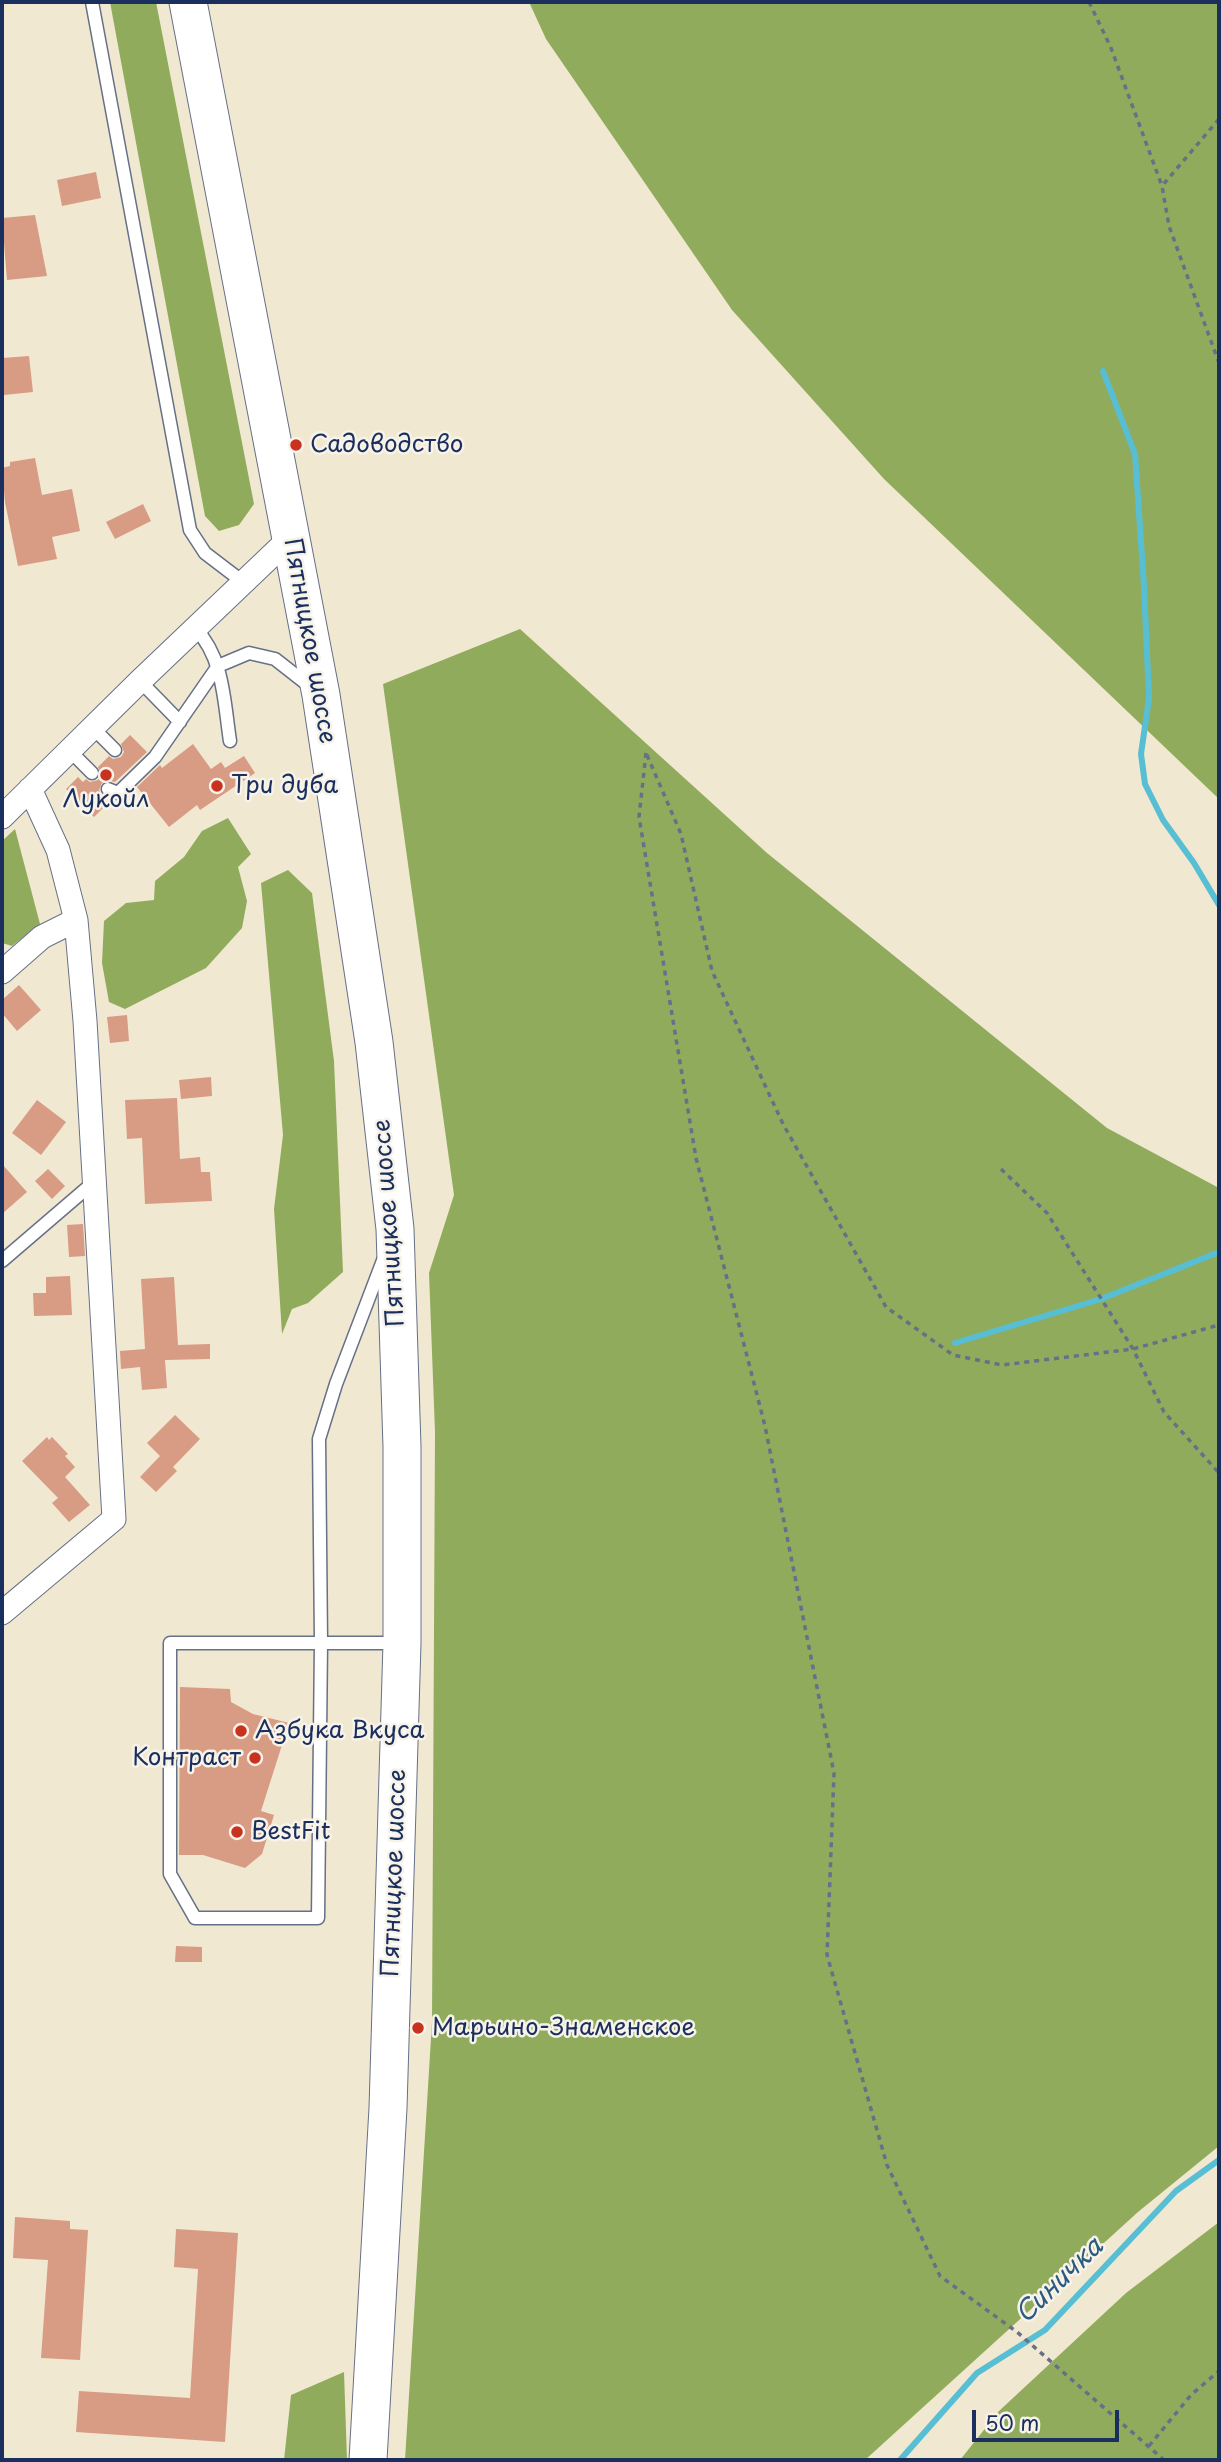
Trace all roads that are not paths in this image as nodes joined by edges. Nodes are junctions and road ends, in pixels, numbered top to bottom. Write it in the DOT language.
graph roads {
  1 [pos="92,2"];
  2 [pos="188,2"];
  3 [pos="290,538"];
  4 [pos="243,582"];
  5 [pos="195,628"];
  6 [pos="218,666"];
  7 [pos="140,681"];
  8 [pos="321,695"];
  9 [pos="180,722"];
  10 [pos="93,728"];
  11 [pos="230,741"];
  12 [pos="115,750"];
  13 [pos="70,751"];
  14 [pos="92,773"];
  15 [pos="30,789"];
  16 [pos="108,789"];
  17 [pos="2,817"];
  18 [pos="76,920"];
  19 [pos="2,972"];
  20 [pos="94,1182"];
  21 [pos="395,1229"];
  22 [pos="2,1261"];
  23 [pos="2,1613"];
  24 [pos="321,1643"];
  25 [pos="402,1643"];
  26 [pos="368,2460"];
  1 -- 4 [label="lane"];
  2 -- 3 [label="main road, Пятницкое шоссе"];
  3 -- 4 [label="street"];
  3 -- 8 [label="main road, Пятницкое шоссе"];
  4 -- 5 [label="street"];
  5 -- 6 [label="lane"];
  5 -- 7 [label="street"];
  6 -- 8 [label="lane"];
  6 -- 9 [label="lane"];
  6 -- 11 [label="lane"];
  7 -- 9 [label="lane"];
  7 -- 10 [label="street"];
  8 -- 21 [label="main road, Пятницкое шоссе"];
  9 -- 16 [label="lane"];
  10 -- 12 [label="lane"];
  10 -- 13 [label="street"];
  13 -- 14 [label="lane"];
  13 -- 15 [label="street"];
  15 -- 17 [label="street"];
  15 -- 18 [label="street"];
  18 -- 19 [label="street"];
  18 -- 20 [label="street"];
  20 -- 22 [label="lane"];
  20 -- 23 [label="street"];
  21 -- 24 [label="lane"];
  21 -- 25 [label="main road, Пятницкое шоссе"];
  24 -- 24 [label="lane"];
  24 -- 25 [label="lane"];
  25 -- 26 [label="main road, Пятницкое шоссе"];
}
